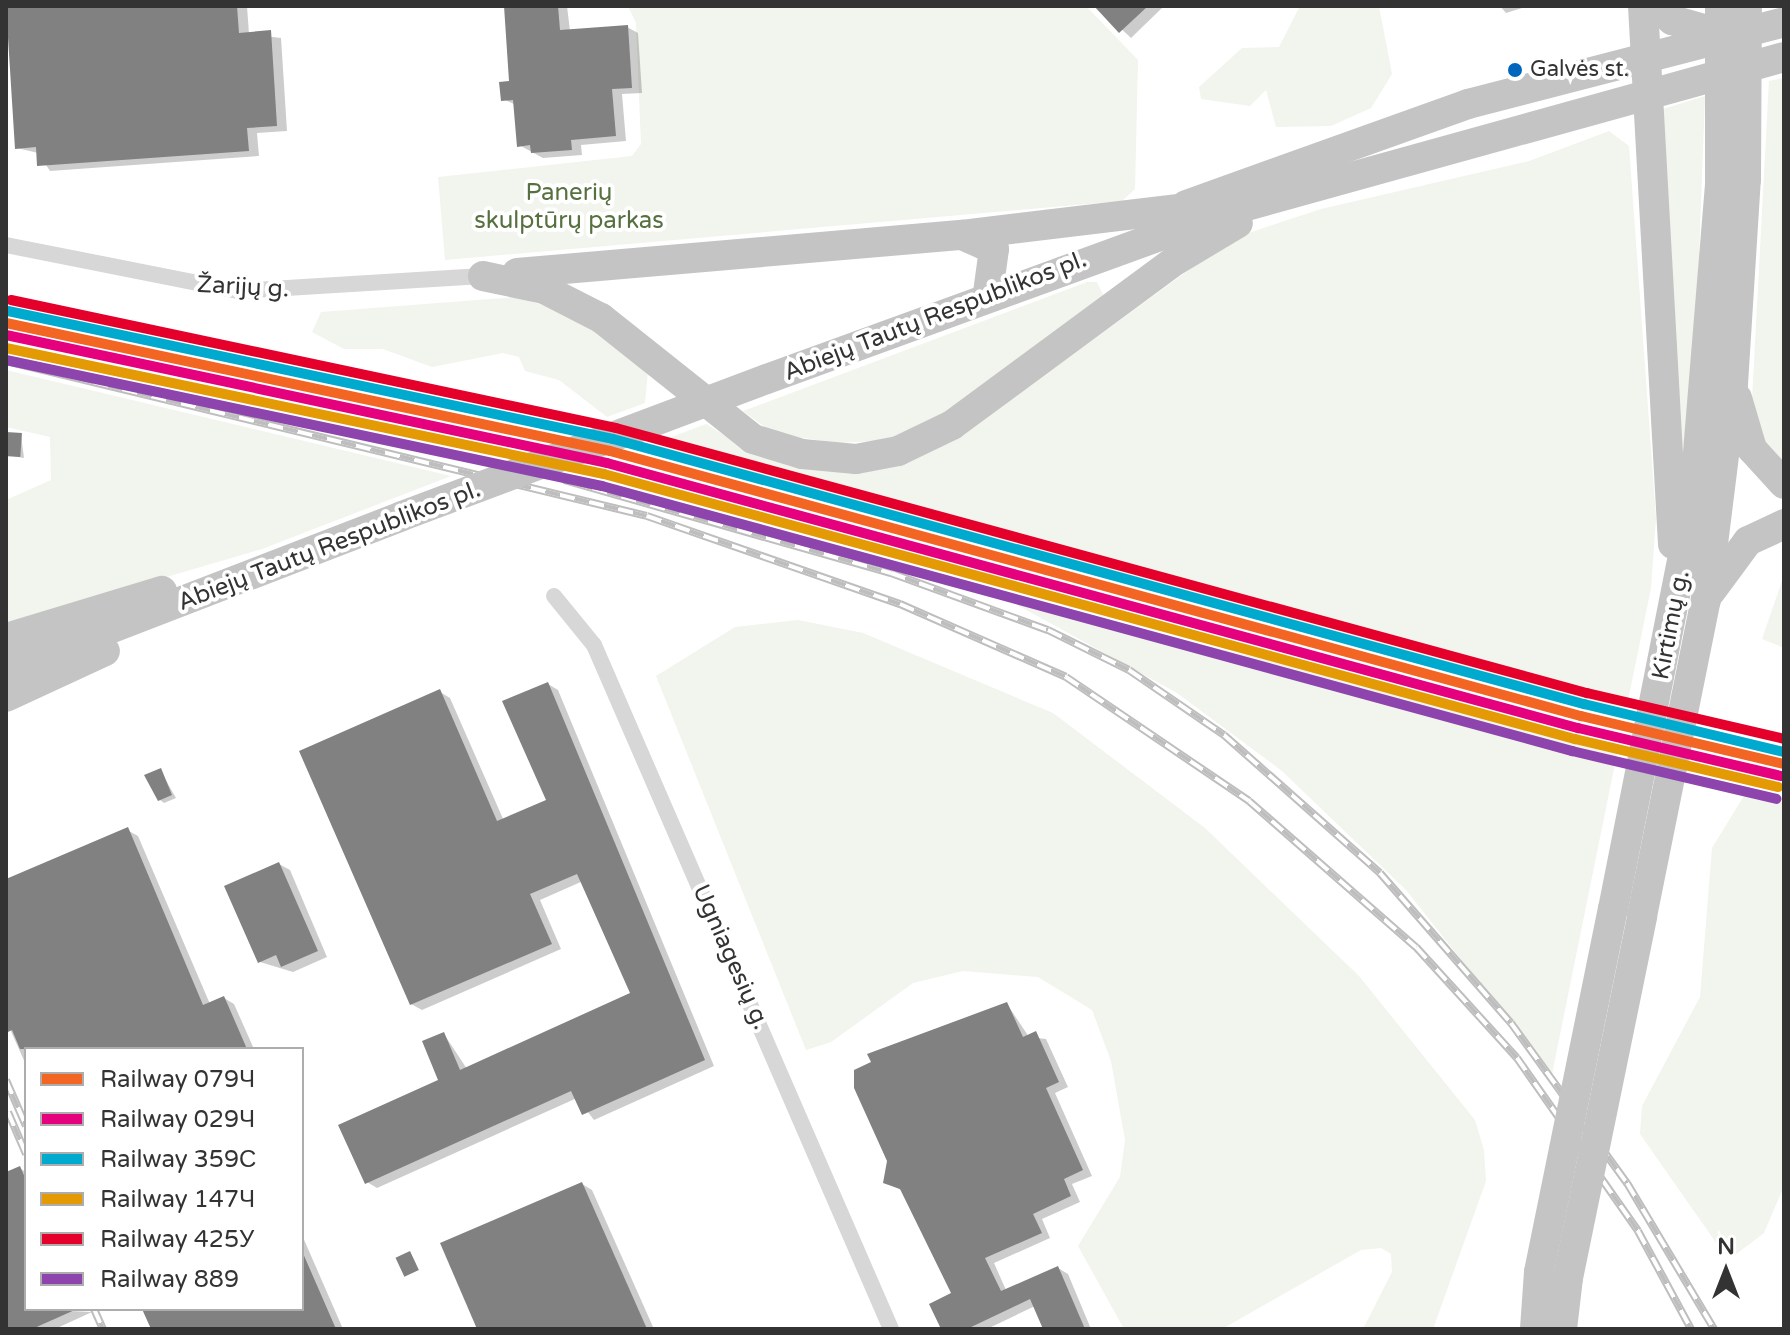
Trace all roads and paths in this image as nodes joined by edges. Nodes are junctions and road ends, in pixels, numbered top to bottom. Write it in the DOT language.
graph roads {
  1 [pos="1643,6"];
  2 [pos="1657,6"];
  3 [pos="1720,6"];
  4 [pos="1747,6"];
  5 [pos="1784,22"];
  6 [pos="1731,35"];
  7 [pos="1643,57"];
  8 [pos="1784,57"];
  9 [pos="1644,96"];
  10 [pos="1733,181"];
  11 [pos="1308,189"];
  12 [pos="1176,209"];
  13 [pos="962,235"];
  14 [pos="6,245"];
  15 [pos="1102,254"];
  16 [pos="611,266"];
  17 [pos="483,276"];
  18 [pos="988,293"];
  19 [pos="601,318"];
  20 [pos="1733,384"];
  21 [pos="1784,484"];
  22 [pos="1784,524"];
  23 [pos="262,571"];
  24 [pos="219,588"];
  25 [pos="554,596"];
  26 [pos="1692,597"];
  27 [pos="6,638"];
  28 [pos="6,669"];
  29 [pos="6,697"];
  30 [pos="1548,1278"];
  31 [pos="891,1329"];
  32 [pos="1521,1329"];
  33 [pos="1535,1329"];
  34 [pos="1562,1329"];
  1 -- 7 [label="highway"];
  2 -- 6 [label="highway"];
  3 -- 10 [label="highway, Kirtimų g., bridge"];
  4 -- 10 [label="highway, Kirtimų g., bridge"];
  5 -- 6 [label="highway, Abiejų Tautų Respublikos pl."];
  6 -- 7 [label="highway, Abiejų Tautų Respublikos pl."];
  7 -- 9 [label="highway"];
  7 -- 12 [label="highway, Abiejų Tautų Respublikos pl."];
  8 -- 9 [label="highway, Abiejų Tautų Respublikos pl."];
  9 -- 11 [label="highway, Abiejų Tautų Respublikos pl."];
  9 -- 26 [label="highway"];
  10 -- 20 [label="highway, Kirtimų g."];
  10 -- 26 [label="highway, Kirtimų g."];
  11 -- 15 [label="highway, Abiejų Tautų Respublikos pl."];
  11 -- 19 [label="highway"];
  12 -- 13 [label="highway"];
  12 -- 15 [label="highway, Abiejų Tautų Respublikos pl."];
  13 -- 16 [label="highway"];
  13 -- 18 [label="highway"];
  14 -- 17 [label="street, Žarijų g."];
  15 -- 18 [label="highway, Abiejų Tautų Respublikos pl."];
  16 -- 17 [label="highway"];
  16 -- 19 [label="highway"];
  17 -- 19 [label="highway"];
  18 -- 23 [label="highway, Abiejų Tautų Respublikos pl., bridge"];
  20 -- 21 [label="highway"];
  20 -- 26 [label="highway, Kirtimų g."];
  22 -- 26 [label="highway"];
  23 -- 24 [label="highway, Abiejų Tautų Respublikos pl."];
  23 -- 27 [label="highway"];
  24 -- 28 [label="highway, Abiejų Tautų Respublikos pl."];
  24 -- 29 [label="highway"];
  25 -- 31 [label="street, Ugniagesių g."];
  26 -- 30 [label="highway, Kirtimų g., bridge"];
  30 -- 32 [label="highway"];
  30 -- 33 [label="highway, Kirtimų g."];
  30 -- 34 [label="highway, Kirtimų g."];
}
